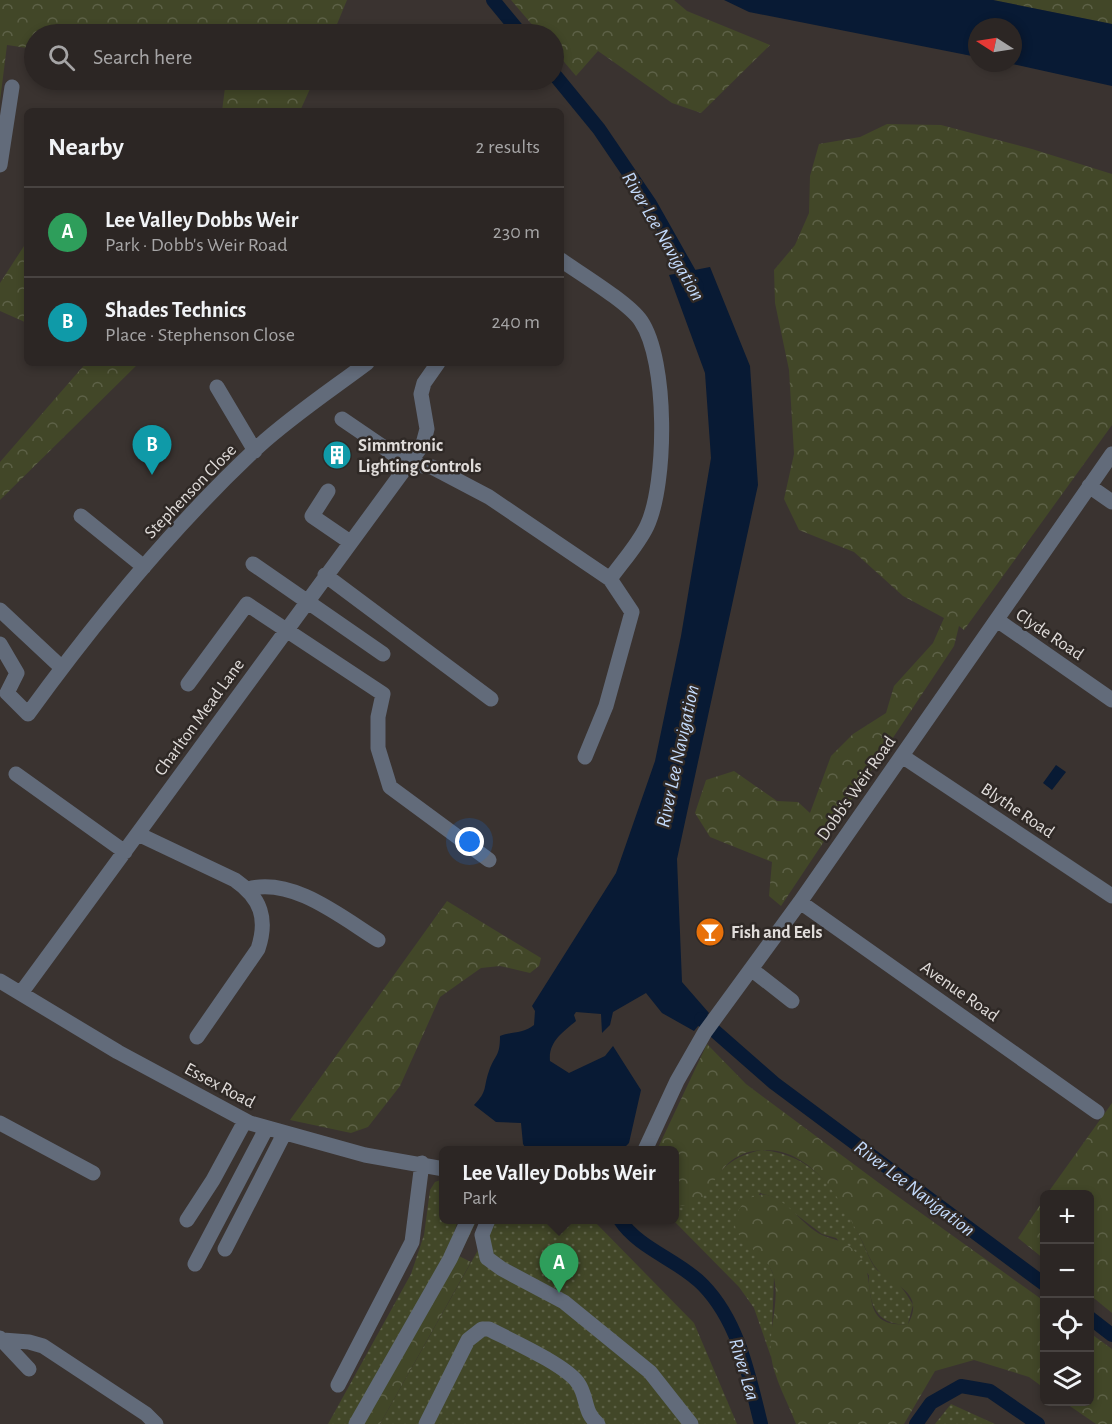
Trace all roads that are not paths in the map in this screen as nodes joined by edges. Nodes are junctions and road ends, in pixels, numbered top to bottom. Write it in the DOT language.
graph roads {
  1 [pos="12,87"];
  2 [pos="0,165"];
  3 [pos="564,262"];
  4 [pos="363,366"];
  5 [pos="436,366"];
  6 [pos="217,387"];
  7 [pos="342,419"];
  8 [pos="255,451"];
  9 [pos="1112,454"];
  10 [pos="408,464"];
  11 [pos="1089,486"];
  12 [pos="328,491"];
  13 [pos="1112,502"];
  14 [pos="81,516"];
  15 [pos="350,542"];
  16 [pos="253,564"];
  17 [pos="144,567"];
  18 [pos="325,575"];
  19 [pos="610,579"];
  20 [pos="307,601"];
  21 [pos="0,610"];
  22 [pos="997,620"];
  23 [pos="286,630"];
  24 [pos="0,644"];
  25 [pos="383,654"];
  26 [pos="62,668"];
  27 [pos="188,684"];
  28 [pos="491,699"];
  29 [pos="1112,699"];
  30 [pos="902,756"];
  31 [pos="585,757"];
  32 [pos="16,774"];
  33 [pos="138,834"];
  34 [pos="125,852"];
  35 [pos="489,860"];
  36 [pos="248,889"];
  37 [pos="1112,896"];
  38 [pos="800,902"];
  39 [pos="378,940"];
  40 [pos="751,969"];
  41 [pos="0,981"];
  42 [pos="21,993"];
  43 [pos="792,1001"];
  44 [pos="197,1037"];
  45 [pos="1097,1112"];
  46 [pos="245,1121"];
  47 [pos="0,1123"];
  48 [pos="266,1129"];
  49 [pos="284,1134"];
  50 [pos="647,1146"];
  51 [pos="422,1163"];
  52 [pos="439,1168"];
  53 [pos="93,1173"];
  54 [pos="187,1220"];
  55 [pos="466,1224"];
  56 [pos="486,1224"];
  57 [pos="225,1249"];
  58 [pos="195,1264"];
  59 [pos="2,1339"];
  60 [pos="29,1369"];
  61 [pos="338,1385"];
  62 [pos="156,1424"];
  63 [pos="356,1424"];
  64 [pos="426,1424"];
  65 [pos="598,1424"];
  66 [pos="691,1424"];
  1 -- 2 [label="street"];
  3 -- 19 [label="street"];
  4 -- 8 [label="street, Stephenson Close"];
  5 -- 10 [label="street, Charlton Mead Lane"];
  6 -- 8 [label="street"];
  7 -- 10 [label="street"];
  8 -- 17 [label="street, Stephenson Close"];
  9 -- 11 [label="street, Dobb's Weir Road"];
  10 -- 15 [label="street, Charlton Mead Lane"];
  10 -- 19 [label="street"];
  11 -- 13 [label="street"];
  11 -- 22 [label="street, Dobb's Weir Road"];
  12 -- 15 [label="street"];
  14 -- 17 [label="street"];
  15 -- 18 [label="street, Charlton Mead Lane"];
  16 -- 20 [label="street"];
  17 -- 26 [label="street, Stephenson Close"];
  18 -- 20 [label="street, Charlton Mead Lane"];
  18 -- 28 [label="street"];
  19 -- 31 [label="street"];
  20 -- 23 [label="street, Charlton Mead Lane"];
  20 -- 25 [label="street"];
  21 -- 26 [label="street"];
  22 -- 29 [label="street, Clyde Road"];
  22 -- 30 [label="street, Dobb's Weir Road"];
  23 -- 27 [label="street"];
  23 -- 33 [label="street, Charlton Mead Lane"];
  23 -- 35 [label="street"];
  24 -- 26 [label="street, Stephenson Close"];
  30 -- 37 [label="street, Blythe Road"];
  30 -- 38 [label="street, Dobb's Weir Road"];
  32 -- 34 [label="street"];
  33 -- 34 [label="street, Charlton Mead Lane"];
  33 -- 36 [label="street"];
  34 -- 42 [label="street, Charlton Mead Lane"];
  36 -- 39 [label="street"];
  36 -- 44 [label="street"];
  38 -- 40 [label="street, Dobb's Weir Road"];
  38 -- 45 [label="street, Avenue Road"];
  40 -- 43 [label="street"];
  40 -- 50 [label="street, Dobb's Weir Road"];
  41 -- 42 [label="street, Essex Road"];
  42 -- 46 [label="street, Essex Road"];
  46 -- 48 [label="street, Essex Road"];
  46 -- 54 [label="street"];
  47 -- 53 [label="street"];
  48 -- 49 [label="street, Essex Road"];
  48 -- 58 [label="street"];
  49 -- 51 [label="street, Essex Road"];
  49 -- 57 [label="street"];
  51 -- 52 [label="street, Essex Road"];
  51 -- 61 [label="street"];
  55 -- 63 [label="street"];
  56 -- 66 [label="street"];
  59 -- 60 [label="street"];
  59 -- 62 [label="street"];
  64 -- 65 [label="street"];
}
